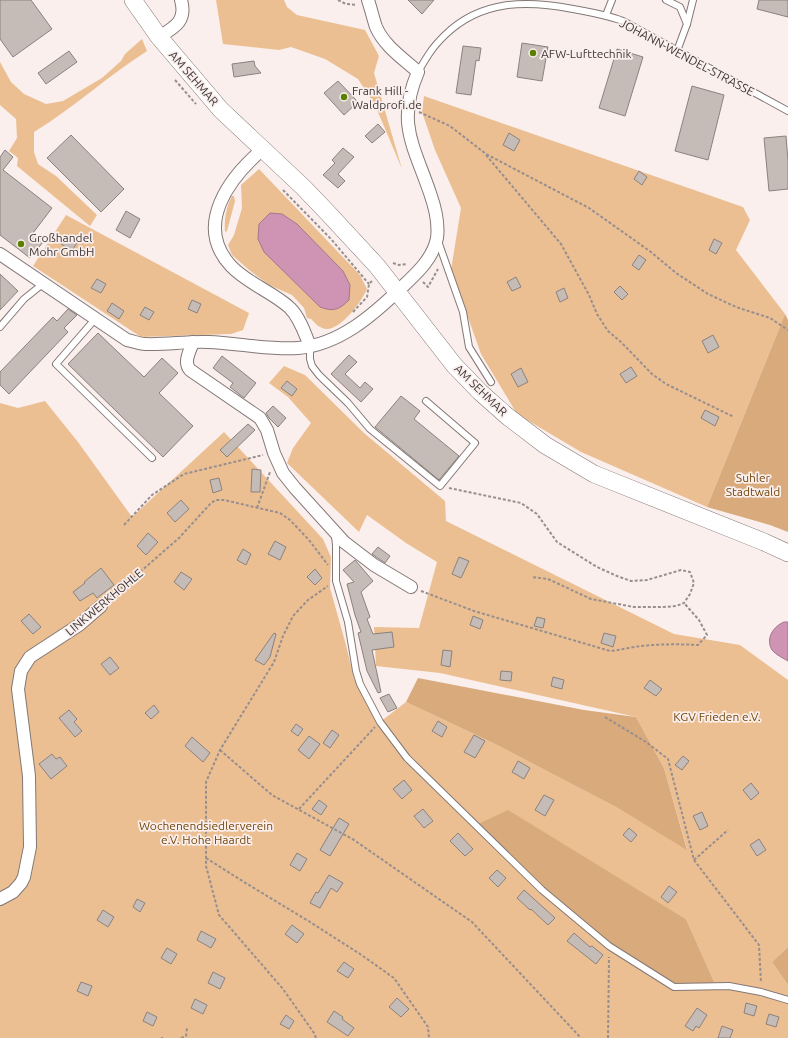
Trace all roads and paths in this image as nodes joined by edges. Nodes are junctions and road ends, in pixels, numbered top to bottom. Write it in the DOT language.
graph roads {
  1 [pos="133,0"];
  2 [pos="181,0"];
  3 [pos="338,0"];
  4 [pos="358,0"];
  5 [pos="612,0"];
  6 [pos="666,0"];
  7 [pos="693,0"];
  8 [pos="362,5"];
  9 [pos="606,16"];
  10 [pos="687,24"];
  11 [pos="159,37"];
  12 [pos="677,51"];
  13 [pos="418,72"];
  14 [pos="408,109"];
  15 [pos="788,111"];
  16 [pos="263,149"];
  17 [pos="486,154"];
  18 [pos="437,237"];
  19 [pos="0,254"];
  20 [pos="412,260"];
  21 [pos="381,272"];
  22 [pos="44,283"];
  23 [pos="397,292"];
  24 [pos="351,315"];
  25 [pos="96,318"];
  26 [pos="0,327"];
  27 [pos="788,330"];
  28 [pos="193,342"];
  29 [pos="310,346"];
  30 [pos="491,382"];
  31 [pos="426,401"];
  32 [pos="734,417"];
  33 [pos="275,455"];
  34 [pos="152,458"];
  35 [pos="440,486"];
  36 [pos="257,508"];
  37 [pos="124,525"];
  38 [pos="333,530"];
  39 [pos="788,553"];
  40 [pos="532,577"];
  41 [pos="336,578"];
  42 [pos="411,587"];
  43 [pos="684,603"];
  44 [pos="101,606"];
  45 [pos="604,717"];
  46 [pos="380,722"];
  47 [pos="220,750"];
  48 [pos="299,810"];
  49 [pos="728,830"];
  50 [pos="206,858"];
  51 [pos="694,860"];
  52 [pos="0,899"];
  53 [pos="609,946"];
  54 [pos="761,992"];
  55 [pos="788,1000"];
  56 [pos="187,1028"];
  57 [pos="181,1038"];
  58 [pos="316,1038"];
  59 [pos="429,1038"];
  60 [pos="581,1038"];
  61 [pos="608,1038"];
  1 -- 11 [label="main road, AM SEHMAR"];
  2 -- 11 [label="street"];
  3 -- 8 [label="path"];
  4 -- 8 [label="path"];
  5 -- 9 [label="lane"];
  6 -- 10 [label="lane"];
  7 -- 10 [label="lane"];
  8 -- 13 [label="street"];
  9 -- 12 [label="lane, JOHANN-WENDEL-STRASSE"];
  9 -- 13 [label="lane, JOHANN-WENDEL-STRASSE"];
  10 -- 12 [label="lane"];
  11 -- 16 [label="main road, AM SEHMAR"];
  12 -- 15 [label="lane, JOHANN-WENDEL-STRASSE"];
  13 -- 14 [label="street, JOHANN-WENDEL-STRASSE"];
  14 -- 17 [label="path"];
  14 -- 18 [label="street, JOHANN-WENDEL-STRASSE"];
  16 -- 21 [label="main road, AM SEHMAR"];
  16 -- 29 [label="street"];
  17 -- 27 [label="path"];
  17 -- 32 [label="path"];
  18 -- 23 [label="street, JOHANN-WENDEL-STRASSE"];
  18 -- 30 [label="lane"];
  19 -- 22 [label="street, JOHANN-WENDEL-STRASSE"];
  20 -- 21 [label="path"];
  21 -- 23 [label="main road, AM SEHMAR"];
  21 -- 24 [label="path"];
  22 -- 25 [label="street, JOHANN-WENDEL-STRASSE"];
  22 -- 26 [label="lane"];
  23 -- 29 [label="street, JOHANN-WENDEL-STRASSE"];
  23 -- 39 [label="main road, AM SEHMAR"];
  25 -- 28 [label="street, JOHANN-WENDEL-STRASSE"];
  25 -- 34 [label="lane"];
  28 -- 29 [label="street, JOHANN-WENDEL-STRASSE"];
  28 -- 33 [label="street"];
  29 -- 35 [label="lane"];
  31 -- 35 [label="lane"];
  33 -- 36 [label="path"];
  33 -- 37 [label="path"];
  33 -- 38 [label="street"];
  35 -- 43 [label="path"];
  36 -- 41 [label="path, LINKWERKHOHLE"];
  36 -- 44 [label="path, LINKWERKHOHLE"];
  38 -- 41 [label="lane"];
  38 -- 42 [label="street"];
  40 -- 43 [label="path"];
  41 -- 46 [label="lane"];
  41 -- 47 [label="path"];
  42 -- 43 [label="path"];
  44 -- 52 [label="street, LINKWERKHOHLE"];
  45 -- 51 [label="path"];
  46 -- 48 [label="path"];
  46 -- 53 [label="lane"];
  47 -- 48 [label="path"];
  47 -- 50 [label="path"];
  48 -- 60 [label="path"];
  49 -- 51 [label="path"];
  50 -- 58 [label="path"];
  50 -- 59 [label="path"];
  51 -- 54 [label="path"];
  53 -- 54 [label="lane"];
  53 -- 61 [label="path"];
  54 -- 55 [label="lane"];
  56 -- 57 [label="path"];
}
